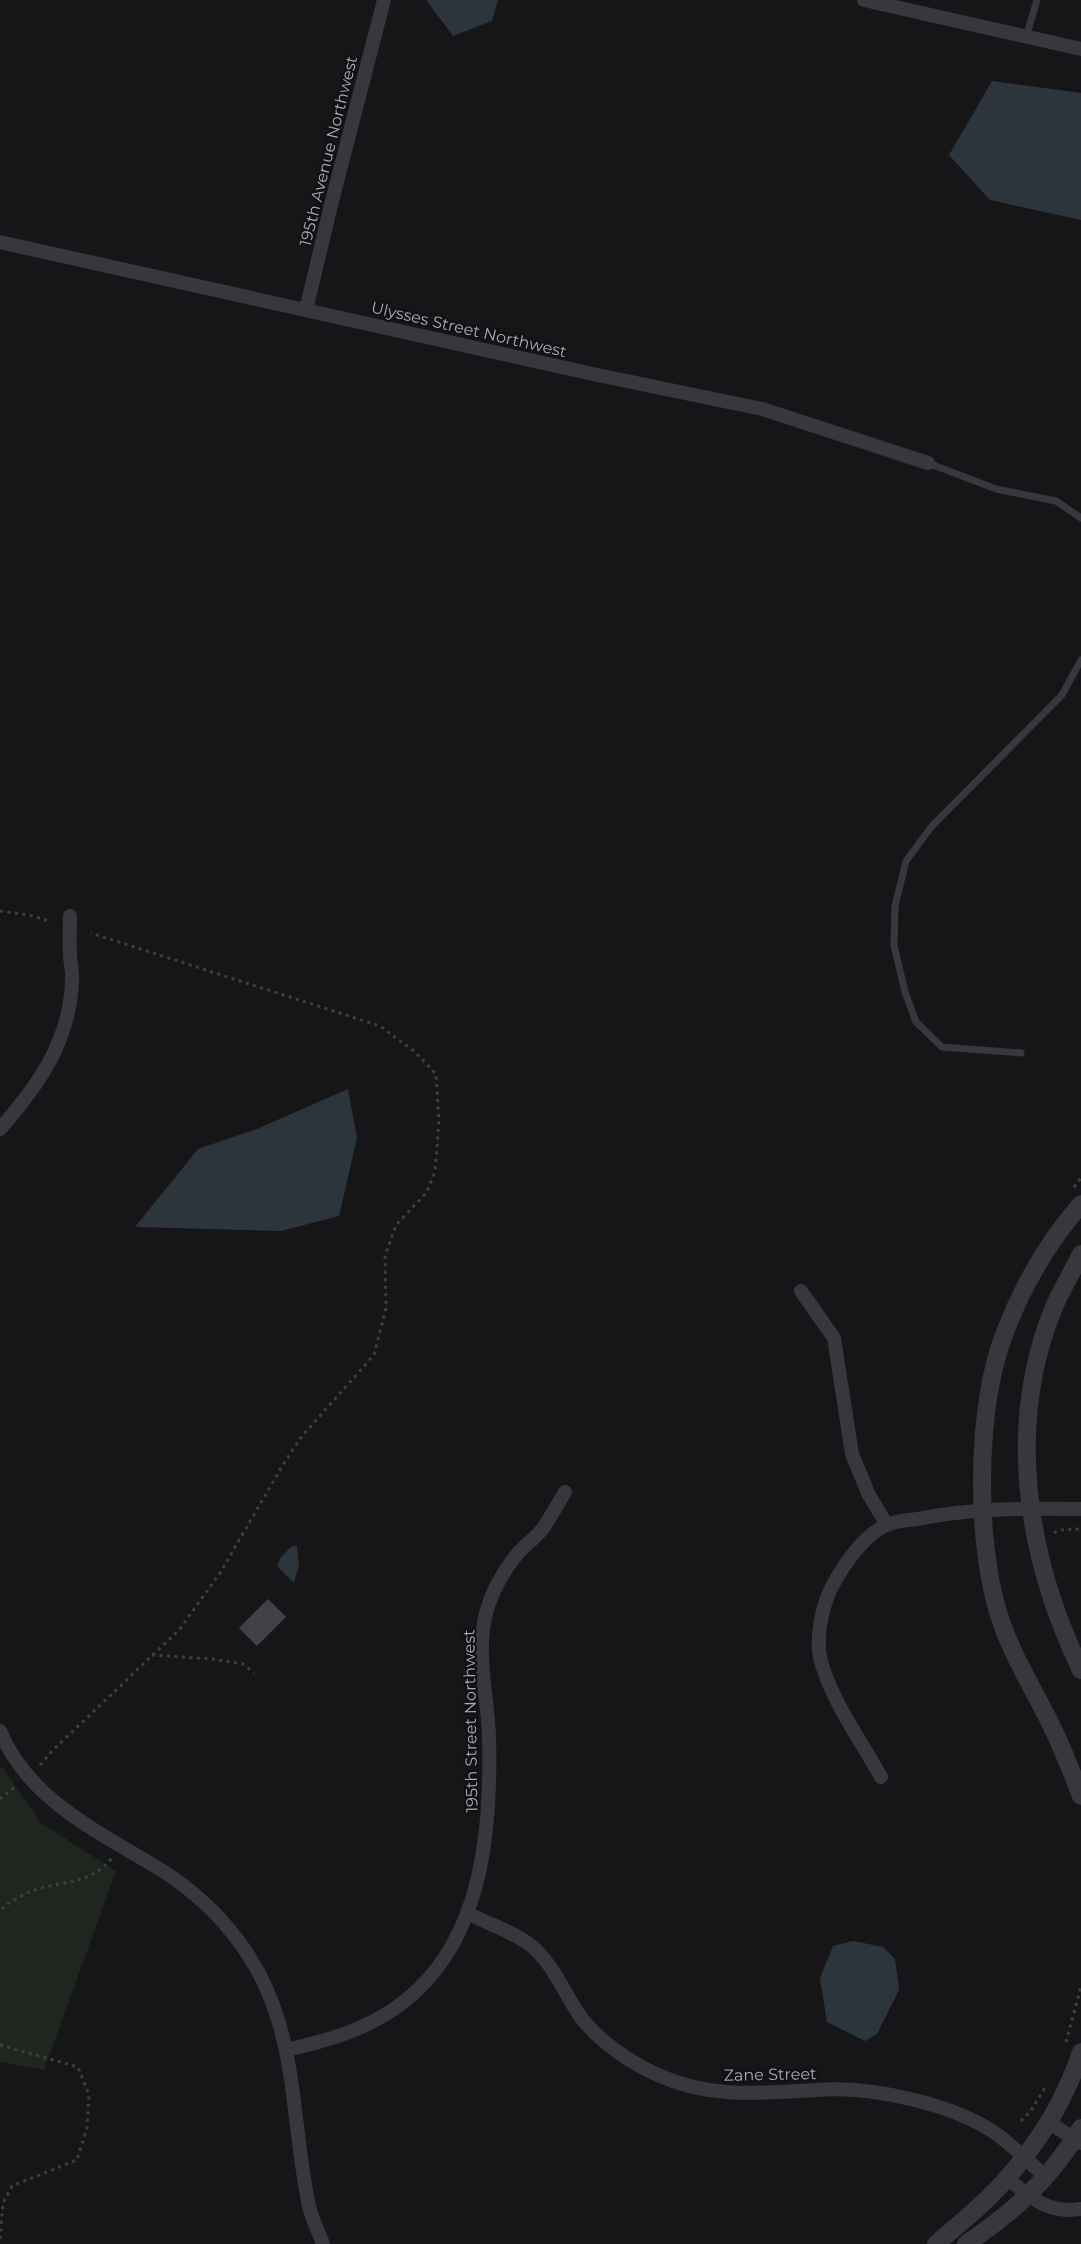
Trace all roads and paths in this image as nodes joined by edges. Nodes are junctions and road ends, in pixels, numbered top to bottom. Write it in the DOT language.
graph roads {
  1 [pos="384,0"];
  2 [pos="864,0"];
  3 [pos="1037,0"];
  4 [pos="1026,37"];
  5 [pos="1081,49"];
  6 [pos="0,242"];
  7 [pos="306,310"];
  8 [pos="928,463"];
  9 [pos="1081,518"];
  10 [pos="1081,660"];
  11 [pos="0,911"];
  12 [pos="70,916"];
  13 [pos="49,921"];
  14 [pos="91,933"];
  15 [pos="1021,1053"];
  16 [pos="0,1128"];
  17 [pos="1081,1204"];
  18 [pos="1081,1254"];
  19 [pos="801,1291"];
  20 [pos="565,1492"];
  21 [pos="983,1509"];
  22 [pos="1030,1509"];
  23 [pos="1081,1509"];
  24 [pos="887,1525"];
  25 [pos="1081,1529"];
  26 [pos="1051,1534"];
  27 [pos="152,1656"];
  28 [pos="1081,1671"];
  29 [pos="254,1673"];
  30 [pos="0,1731"];
  31 [pos="37,1769"];
  32 [pos="881,1778"];
  33 [pos="16,1786"];
  34 [pos="1081,1796"];
  35 [pos="0,1799"];
  36 [pos="120,1847"];
  37 [pos="3,1909"];
  38 [pos="468,1912"];
  39 [pos="1081,1987"];
  40 [pos="0,2045"];
  41 [pos="1073,2047"];
  42 [pos="287,2050"];
  43 [pos="1050,2078"];
  44 [pos="1021,2121"];
  45 [pos="1048,2122"];
  46 [pos="1079,2137"];
  47 [pos="1023,2157"];
  48 [pos="1046,2177"];
  49 [pos="1007,2178"];
  50 [pos="1029,2196"];
  51 [pos="1081,2209"];
  52 [pos="0,2239"];
  53 [pos="323,2244"];
  54 [pos="936,2244"];
  55 [pos="966,2244"];
  1 -- 7 [label="street, 195th Avenue Northwest"];
  2 -- 4 [label="street"];
  3 -- 4 [label="lane"];
  4 -- 5 [label="street"];
  6 -- 7 [label="street, Ulysses Street Northwest"];
  7 -- 8 [label="street, Ulysses Street Northwest"];
  8 -- 9 [label="lane"];
  10 -- 15 [label="lane"];
  11 -- 13 [label="path"];
  12 -- 16 [label="street"];
  14 -- 27 [label="path"];
  17 -- 21 [label="street"];
  18 -- 22 [label="street"];
  19 -- 24 [label="street"];
  20 -- 38 [label="street, 195th Street Northwest"];
  21 -- 22 [label="street"];
  21 -- 24 [label="street"];
  21 -- 34 [label="street"];
  22 -- 23 [label="street"];
  22 -- 28 [label="street"];
  24 -- 32 [label="street"];
  25 -- 26 [label="path"];
  27 -- 29 [label="path"];
  27 -- 31 [label="path"];
  30 -- 36 [label="street"];
  33 -- 35 [label="path"];
  36 -- 37 [label="path"];
  36 -- 42 [label="street"];
  38 -- 42 [label="street, 195th Street Northwest"];
  38 -- 47 [label="street, Zane Street"];
  39 -- 41 [label="path"];
  40 -- 52 [label="path"];
  41 -- 45 [label="street"];
  42 -- 53 [label="street"];
  43 -- 44 [label="path"];
  45 -- 46 [label="street"];
  45 -- 47 [label="street"];
  46 -- 48 [label="street"];
  47 -- 48 [label="street, Zane Street"];
  47 -- 49 [label="street"];
  48 -- 50 [label="street"];
  49 -- 50 [label="street"];
  49 -- 54 [label="street"];
  50 -- 51 [label="street"];
  50 -- 55 [label="street"];
}
